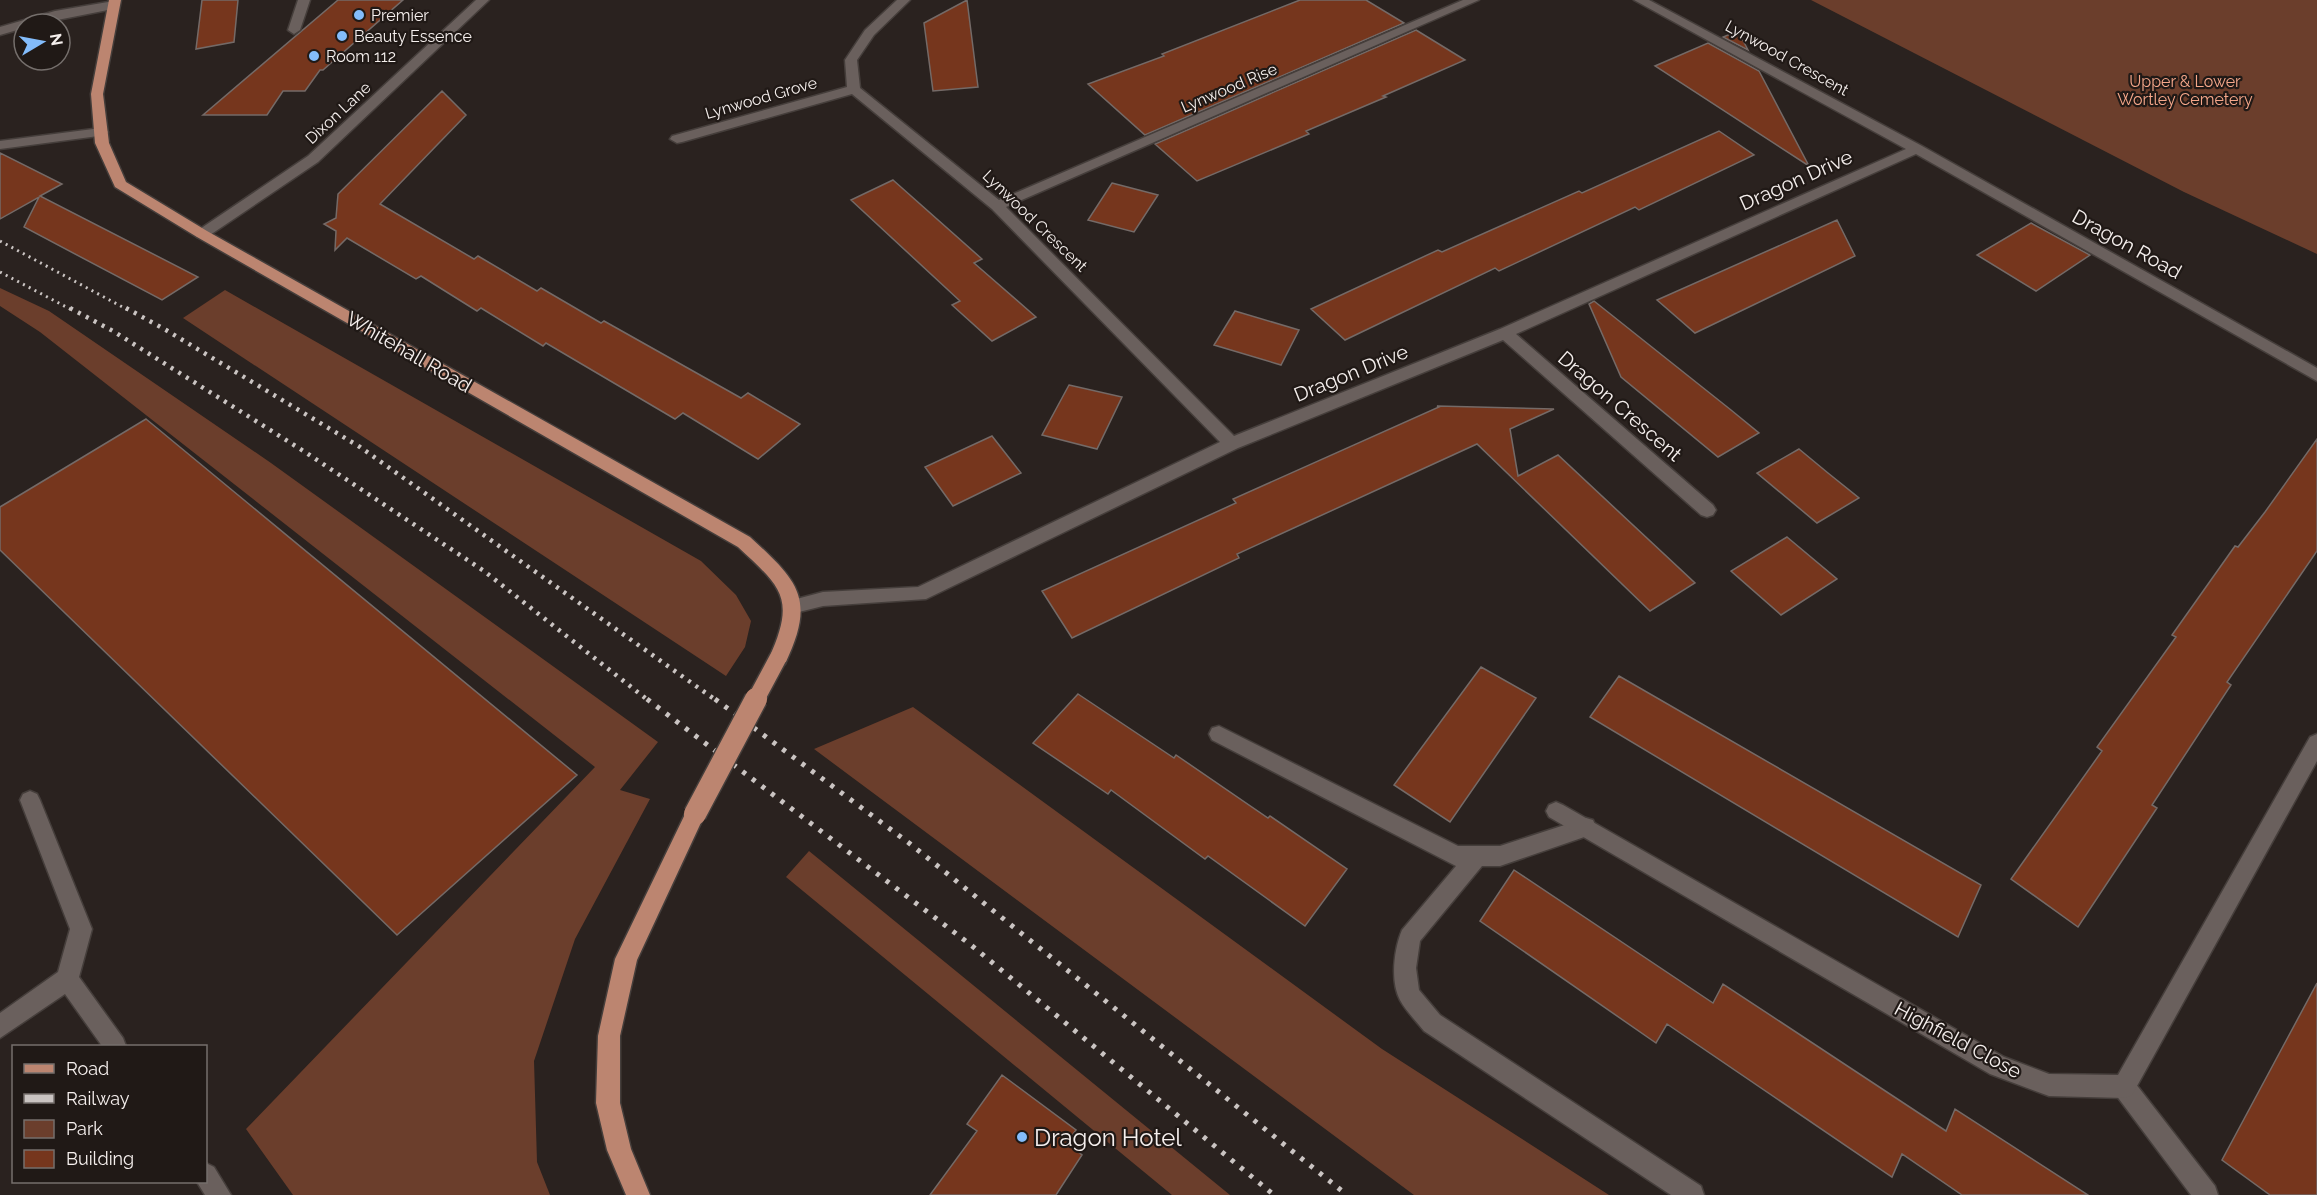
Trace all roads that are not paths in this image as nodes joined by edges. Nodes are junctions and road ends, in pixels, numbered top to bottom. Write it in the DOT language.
graph roads {
  1 [pos="304,0"];
  2 [pos="483,0"];
  3 [pos="904,0"];
  4 [pos="1473,0"];
  5 [pos="1640,0"];
  6 [pos="114,2"];
  7 [pos="294,30"];
  8 [pos="0,31"];
  9 [pos="854,89"];
  10 [pos="101,132"];
  11 [pos="677,139"];
  12 [pos="0,145"];
  13 [pos="1917,149"];
  14 [pos="997,206"];
  15 [pos="202,234"];
  16 [pos="1505,333"];
  17 [pos="2317,375"];
  18 [pos="1232,444"];
  19 [pos="1707,510"];
  20 [pos="795,606"];
  21 [pos="1219,734"];
  22 [pos="2317,743"];
  23 [pos="30,800"];
  24 [pos="1556,811"];
  25 [pos="1586,827"];
  26 [pos="1478,856"];
  27 [pos="67,979"];
  28 [pos="0,1027"];
  29 [pos="114,1045"];
  30 [pos="2124,1087"];
  31 [pos="207,1177"];
  32 [pos="219,1195"];
  33 [pos="638,1195"];
  34 [pos="1692,1195"];
  35 [pos="2206,1195"];
  1 -- 7 [label="street"];
  2 -- 15 [label="street, Dixon Lane"];
  3 -- 9 [label="street"];
  4 -- 14 [label="street, Lynwood Rise"];
  5 -- 13 [label="street, Lynwood Crescent"];
  6 -- 8 [label="street"];
  6 -- 10 [label="main road, Whitehall Road"];
  9 -- 11 [label="street, Lynwood Grove"];
  9 -- 14 [label="street, Lynwood Crescent"];
  10 -- 12 [label="street"];
  10 -- 15 [label="main road, Whitehall Road"];
  13 -- 16 [label="street, Dragon Drive"];
  13 -- 17 [label="street, Dragon Road"];
  14 -- 18 [label="street, Lynwood Crescent"];
  15 -- 20 [label="main road, Whitehall Road"];
  16 -- 18 [label="street, Dragon Drive"];
  16 -- 19 [label="street, Dragon Crescent"];
  18 -- 20 [label="street, Dragon Drive"];
  20 -- 33 [label="main road, bridge"];
  21 -- 26 [label="street"];
  22 -- 30 [label="street"];
  23 -- 27 [label="street"];
  24 -- 25 [label="street, Highfield Close"];
  25 -- 26 [label="street"];
  25 -- 30 [label="street, Highfield Close"];
  26 -- 34 [label="street"];
  27 -- 28 [label="street"];
  27 -- 29 [label="street"];
  30 -- 35 [label="street"];
  31 -- 32 [label="street"];
}
